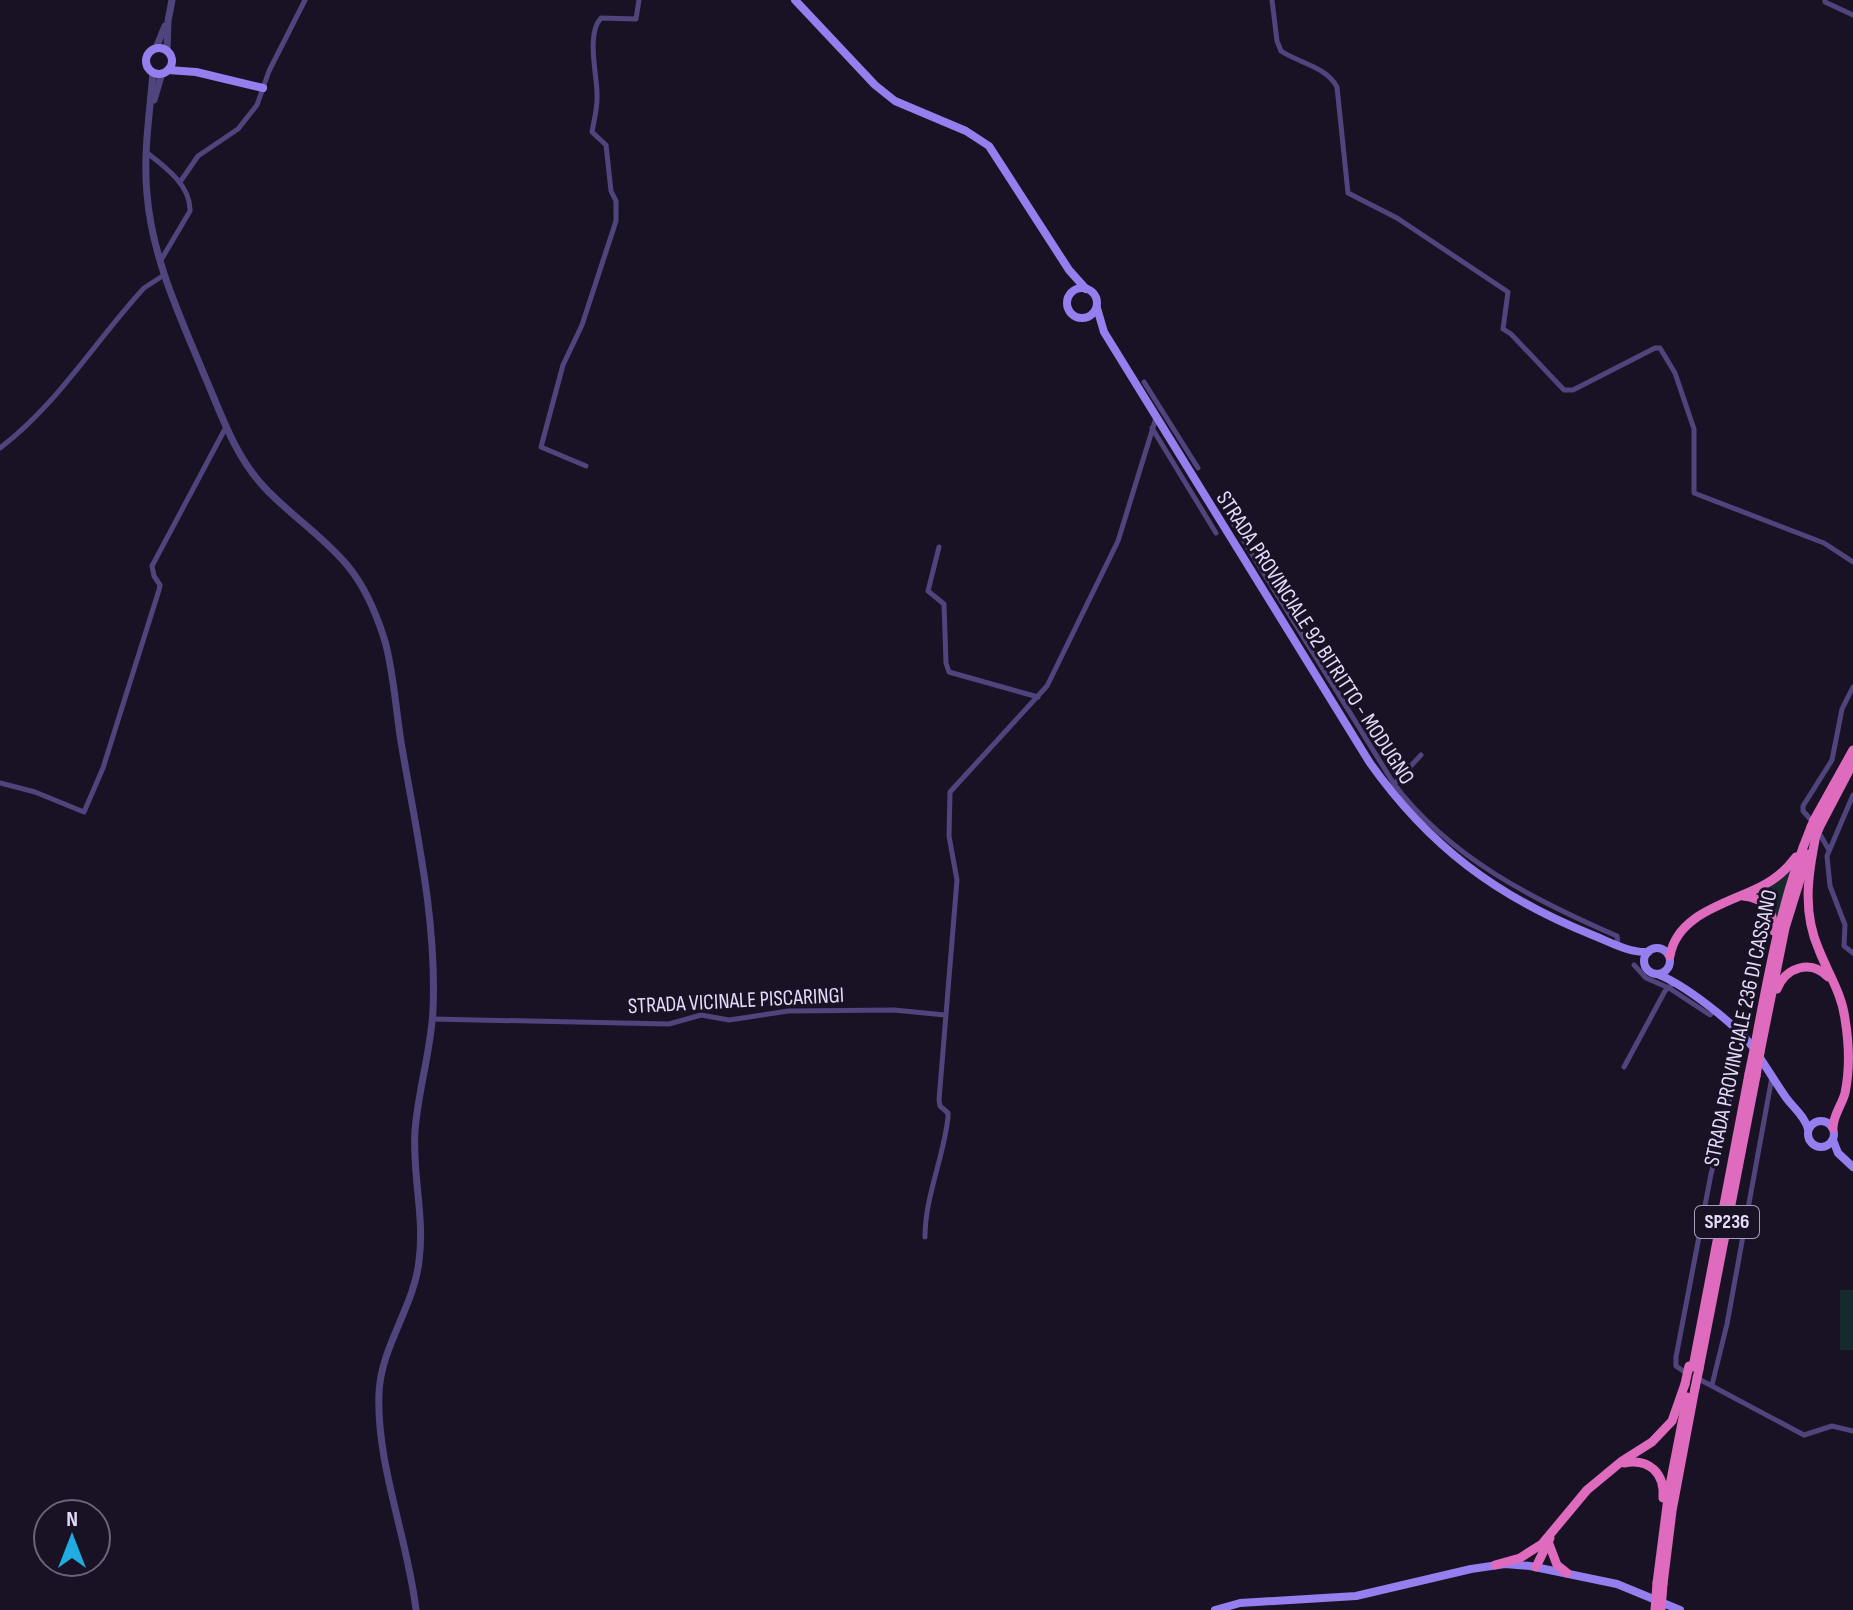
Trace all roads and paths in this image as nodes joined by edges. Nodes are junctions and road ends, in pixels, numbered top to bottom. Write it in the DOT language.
graph roads {
  1 [pos="172,0"];
  2 [pos="305,0"];
  3 [pos="639,0"];
  4 [pos="795,0"];
  5 [pos="1272,0"];
  6 [pos="1825,0"];
  7 [pos="1853,15"];
  8 [pos="168,21"];
  9 [pos="156,48"];
  10 [pos="169,56"];
  11 [pos="161,71"];
  12 [pos="196,72"];
  13 [pos="263,88"];
  14 [pos="146,152"];
  15 [pos="180,182"];
  16 [pos="160,261"];
  17 [pos="1069,270"];
  18 [pos="164,275"];
  19 [pos="1086,289"];
  20 [pos="1075,290"];
  21 [pos="1097,308"];
  22 [pos="1085,318"];
  23 [pos="1104,332"];
  24 [pos="1144,382"];
  25 [pos="1154,422"];
  26 [pos="226,426"];
  27 [pos="1172,436"];
  28 [pos="0,448"];
  29 [pos="586,466"];
  30 [pos="1198,468"];
  31 [pos="1234,525"];
  32 [pos="1216,533"];
  33 [pos="939,547"];
  34 [pos="1853,562"];
  35 [pos="1276,602"];
  36 [pos="1853,687"];
  37 [pos="1038,697"];
  38 [pos="1853,750"];
  39 [pos="1421,755"];
  40 [pos="1853,763"];
  41 [pos="0,783"];
  42 [pos="1394,784"];
  43 [pos="1853,795"];
  44 [pos="1815,827"];
  45 [pos="1829,850"];
  46 [pos="1801,852"];
  47 [pos="1736,896"];
  48 [pos="1674,942"];
  49 [pos="1618,945"];
  50 [pos="1660,948"];
  51 [pos="1636,952"];
  52 [pos="1648,952"];
  53 [pos="1853,953"];
  54 [pos="1670,960"];
  55 [pos="1644,961"];
  56 [pos="1634,965"];
  57 [pos="1657,974"];
  58 [pos="1672,985"];
  59 [pos="1839,993"];
  60 [pos="1764,1000"];
  61 [pos="945,1015"];
  62 [pos="432,1019"];
  63 [pos="1754,1046"];
  64 [pos="1624,1067"];
  65 [pos="1752,1075"];
  66 [pos="1772,1076"];
  67 [pos="1834,1116"];
  68 [pos="1805,1119"];
  69 [pos="1819,1121"];
  70 [pos="1833,1128"];
  71 [pos="1808,1129"];
  72 [pos="1833,1140"];
  73 [pos="1823,1147"];
  74 [pos="1838,1153"];
  75 [pos="1853,1167"];
  76 [pos="925,1237"];
  77 [pos="1694,1367"];
  78 [pos="1712,1385"];
  79 [pos="1690,1386"];
  80 [pos="1853,1431"];
  81 [pos="1613,1468"];
  82 [pos="1547,1541"];
  83 [pos="1495,1565"];
  84 [pos="1659,1565"];
  85 [pos="1536,1567"];
  86 [pos="1567,1573"];
  87 [pos="1660,1584"];
  88 [pos="416,1610"];
  89 [pos="1215,1610"];
  90 [pos="1655,1610"];
  91 [pos="1661,1610"];
  92 [pos="1680,1610"];
  1 -- 8 [label="street"];
  2 -- 13 [label="street"];
  3 -- 29 [label="street"];
  4 -- 17 [label="main road"];
  5 -- 34 [label="street"];
  6 -- 7 [label="street"];
  8 -- 9 [label="street"];
  8 -- 10 [label="street"];
  9 -- 10 [label="main road"];
  9 -- 11 [label="main road"];
  10 -- 11 [label="main road"];
  10 -- 12 [label="main road"];
  11 -- 12 [label="main road"];
  11 -- 14 [label="street"];
  12 -- 13 [label="main road"];
  13 -- 15 [label="street"];
  14 -- 15 [label="street"];
  14 -- 16 [label="street"];
  15 -- 16 [label="street"];
  16 -- 18 [label="street"];
  17 -- 19 [label="main road"];
  17 -- 20 [label="main road"];
  18 -- 26 [label="street"];
  18 -- 28 [label="street"];
  19 -- 20 [label="main road"];
  19 -- 21 [label="main road"];
  20 -- 22 [label="main road"];
  21 -- 22 [label="main road"];
  21 -- 23 [label="main road"];
  22 -- 23 [label="main road"];
  23 -- 25 [label="main road, STRADA PROVINCIALE 92 BITRITTO - MODUGNO"];
  24 -- 27 [label="street"];
  25 -- 27 [label="main road, STRADA PROVINCIALE 92 BITRITTO - MODUGNO"];
  25 -- 32 [label="street"];
  25 -- 37 [label="street"];
  26 -- 41 [label="street"];
  26 -- 62 [label="street"];
  27 -- 30 [label="street"];
  27 -- 35 [label="main road, STRADA PROVINCIALE 92 BITRITTO - MODUGNO"];
  31 -- 35 [label="street"];
  33 -- 37 [label="street"];
  35 -- 42 [label="street"];
  35 -- 49 [label="main road, STRADA PROVINCIALE 92 BITRITTO - MODUGNO"];
  36 -- 45 [label="street"];
  37 -- 61 [label="street"];
  38 -- 44 [label="highway, STRADA PROVINCIALE 236 DI CASSANO / SP236"];
  39 -- 42 [label="street"];
  40 -- 44 [label="highway, STRADA PROVINCIALE 236 DI CASSANO / SP236"];
  42 -- 49 [label="street"];
  43 -- 45 [label="street"];
  44 -- 46 [label="highway, STRADA PROVINCIALE 236 DI CASSANO / SP236"];
  44 -- 59 [label="highway"];
  44 -- 63 [label="highway, STRADA PROVINCIALE 236 DI CASSANO / SP236"];
  45 -- 53 [label="street"];
  46 -- 47 [label="highway"];
  46 -- 60 [label="highway, STRADA PROVINCIALE 236 DI CASSANO / SP236"];
  47 -- 48 [label="highway"];
  47 -- 60 [label="highway"];
  48 -- 50 [label="highway"];
  48 -- 54 [label="highway"];
  49 -- 51 [label="main road, STRADA PROVINCIALE 92 BITRITTO - MODUGNO"];
  50 -- 52 [label="main road"];
  50 -- 54 [label="main road"];
  51 -- 52 [label="main road"];
  51 -- 55 [label="main road"];
  52 -- 55 [label="main road"];
  54 -- 57 [label="main road"];
  54 -- 58 [label="main road"];
  55 -- 57 [label="main road"];
  56 -- 58 [label="street"];
  57 -- 58 [label="main road"];
  58 -- 63 [label="main road"];
  58 -- 64 [label="street"];
  59 -- 63 [label="highway"];
  59 -- 67 [label="highway"];
  60 -- 63 [label="highway, STRADA PROVINCIALE 236 DI CASSANO / SP236"];
  61 -- 62 [label="street, STRADA VICINALE PISCARINGI"];
  61 -- 76 [label="street"];
  62 -- 88 [label="street"];
  63 -- 65 [label="highway, STRADA PROVINCIALE 236 DI CASSANO / SP236, bridge"];
  63 -- 66 [label="main road"];
  63 -- 78 [label="street"];
  65 -- 77 [label="highway, STRADA PROVINCIALE 236 DI CASSANO / SP236"];
  65 -- 77 [label="highway, STRADA PROVINCIALE 236 DI CASSANO / SP236"];
  66 -- 68 [label="main road"];
  66 -- 78 [label="street"];
  67 -- 69 [label="highway"];
  67 -- 70 [label="highway"];
  68 -- 69 [label="main road"];
  68 -- 71 [label="main road"];
  69 -- 70 [label="main road"];
  69 -- 71 [label="main road"];
  70 -- 72 [label="main road"];
  71 -- 73 [label="main road"];
  72 -- 73 [label="main road"];
  72 -- 74 [label="main road"];
  73 -- 74 [label="main road"];
  74 -- 75 [label="main road"];
  77 -- 79 [label="highway, STRADA PROVINCIALE 236 DI CASSANO / SP236, bridge"];
  78 -- 80 [label="street"];
  79 -- 81 [label="highway"];
  79 -- 84 [label="highway, STRADA PROVINCIALE 236 DI CASSANO / SP236"];
  79 -- 87 [label="highway, STRADA PROVINCIALE 236 DI CASSANO / SP236"];
  81 -- 82 [label="highway"];
  81 -- 84 [label="highway"];
  82 -- 83 [label="highway"];
  82 -- 85 [label="highway"];
  82 -- 86 [label="highway"];
  83 -- 85 [label="main road"];
  83 -- 89 [label="main road"];
  84 -- 87 [label="highway, STRADA PROVINCIALE 236 DI CASSANO / SP236"];
  85 -- 86 [label="main road"];
  86 -- 92 [label="main road"];
  87 -- 90 [label="highway, STRADA PROVINCIALE 236 DI CASSANO / SP236, bridge"];
  87 -- 91 [label="highway, STRADA PROVINCIALE 236 DI CASSANO / SP236, bridge"];
}
